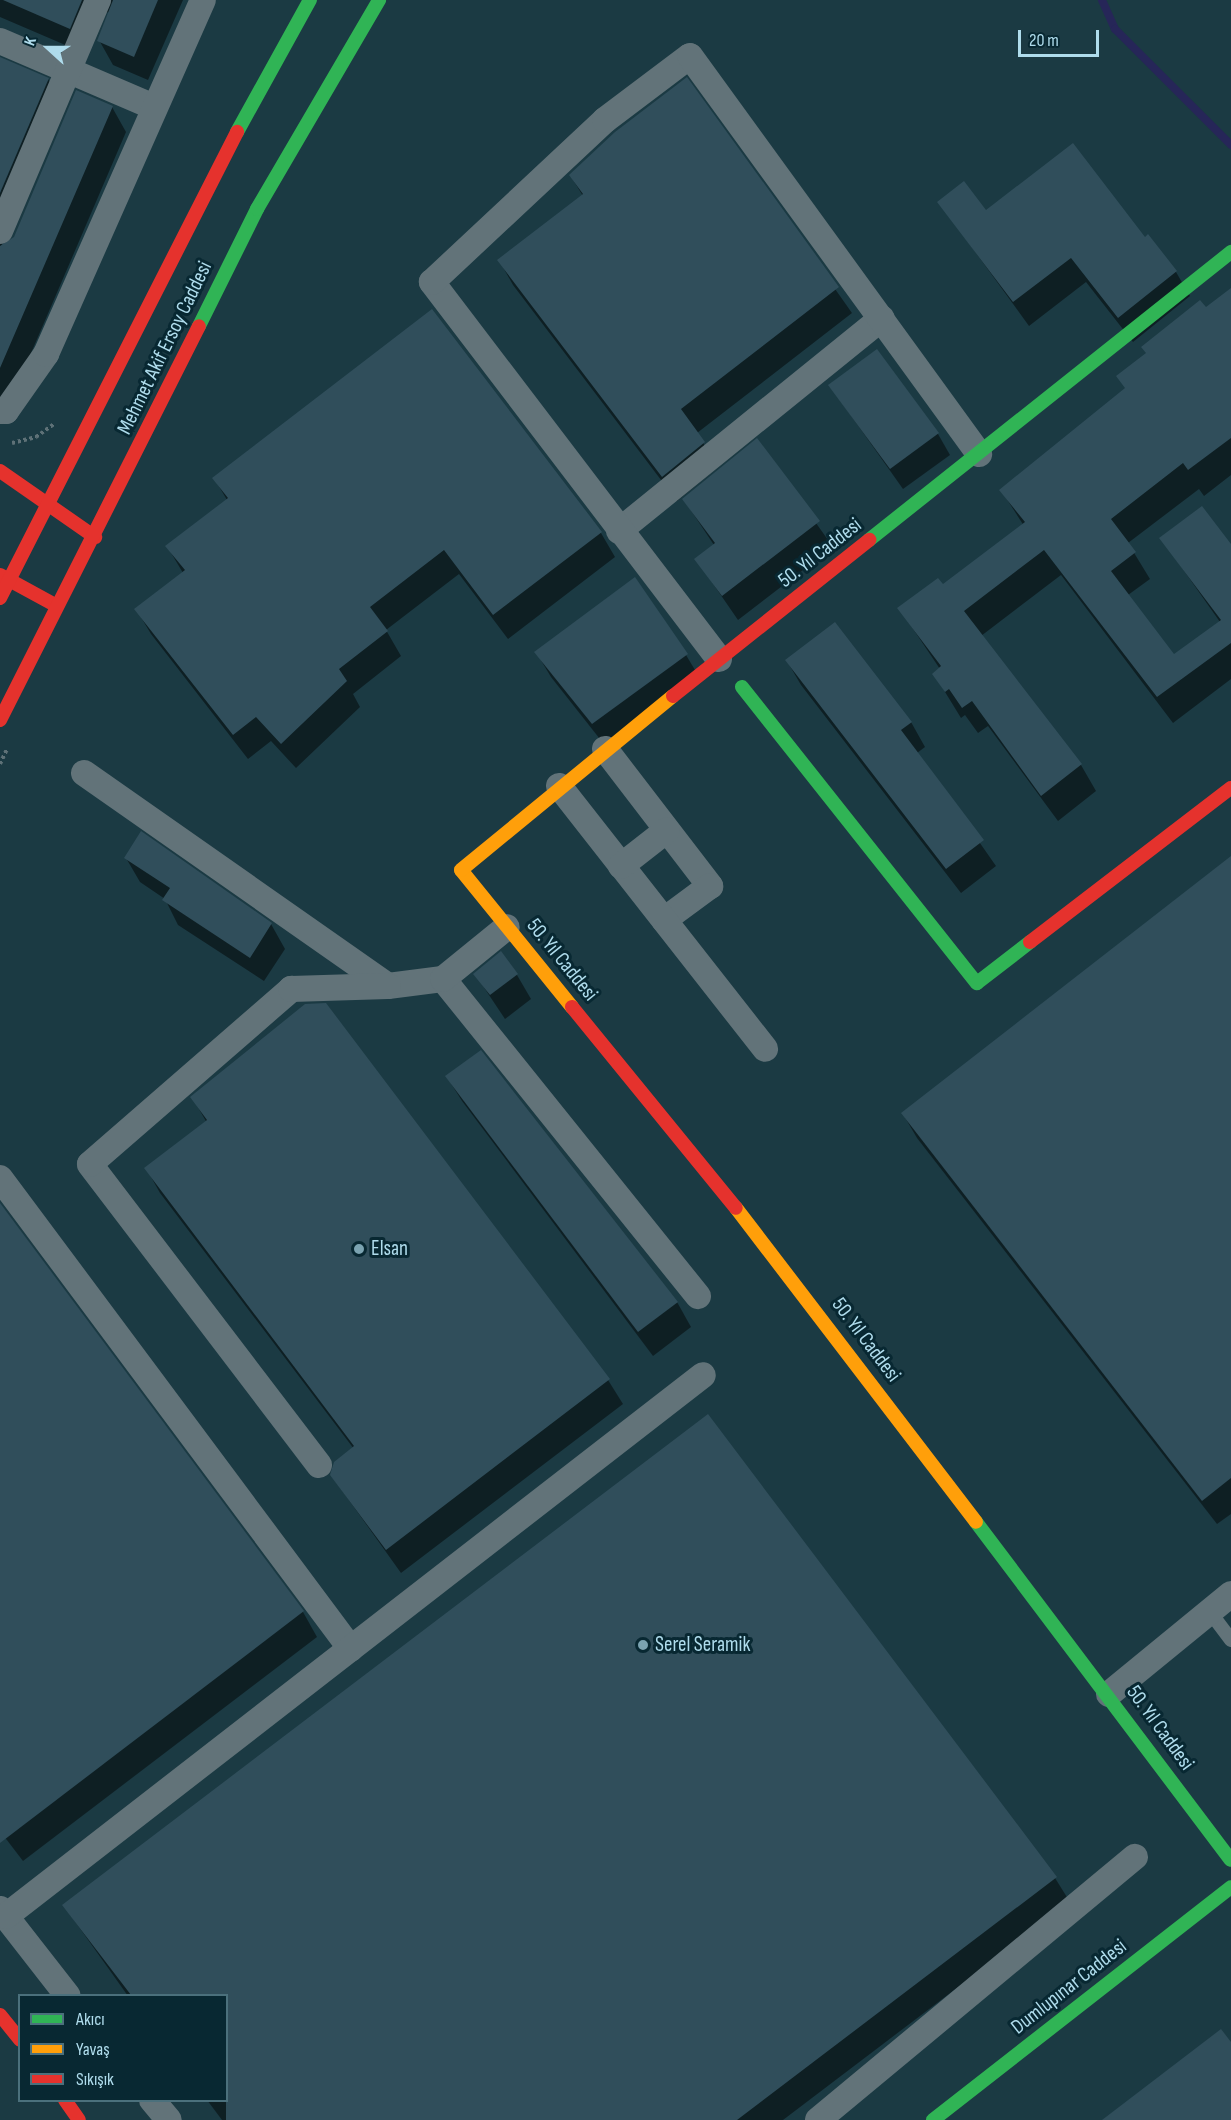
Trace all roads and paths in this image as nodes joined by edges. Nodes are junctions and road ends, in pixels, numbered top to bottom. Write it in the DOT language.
graph roads {
  1 [pos="98,0"];
  2 [pos="203,0"];
  3 [pos="310,0"];
  4 [pos="379,0"];
  5 [pos="0,41"];
  6 [pos="68,70"];
  7 [pos="154,107"];
  8 [pos="0,231"];
  9 [pos="1231,252"];
  10 [pos="882,318"];
  11 [pos="0,411"];
  12 [pos="64,417"];
  13 [pos="1,446"];
  14 [pos="979,454"];
  15 [pos="0,471"];
  16 [pos="48,502"];
  17 [pos="619,531"];
  18 [pos="95,537"];
  19 [pos="4,578"];
  20 [pos="0,598"];
  21 [pos="55,605"];
  22 [pos="719,659"];
  23 [pos="742,687"];
  24 [pos="0,720"];
  25 [pos="605,749"];
  26 [pos="84,773"];
  27 [pos="559,786"];
  28 [pos="1231,788"];
  29 [pos="667,830"];
  30 [pos="621,866"];
  31 [pos="664,920"];
  32 [pos="507,927"];
  33 [pos="443,979"];
  34 [pos="388,986"];
  35 [pos="765,1049"];
  36 [pos="0,1178"];
  37 [pos="698,1296"];
  38 [pos="703,1374"];
  39 [pos="319,1465"];
  40 [pos="1231,1594"];
  41 [pos="1210,1612"];
  42 [pos="1231,1640"];
  43 [pos="351,1649"];
  44 [pos="1109,1694"];
  45 [pos="1135,1857"];
  46 [pos="1231,1860"];
  47 [pos="1231,1887"];
  48 [pos="3,1912"];
  49 [pos="67,1994"];
  50 [pos="0,2015"];
  51 [pos="18,2038"];
  52 [pos="66,2102"];
  53 [pos="155,2102"];
  54 [pos="80,2120"];
  55 [pos="169,2120"];
  56 [pos="818,2120"];
  57 [pos="933,2120"];
  1 -- 6 [label="street"];
  2 -- 7 [label="street"];
  3 -- 16 [label="street, Mehmet Akif Ersoy Caddesi"];
  4 -- 18 [label="street, Mehmet Akif Ersoy Caddesi"];
  5 -- 6 [label="street"];
  6 -- 7 [label="street"];
  6 -- 8 [label="street"];
  7 -- 11 [label="street"];
  9 -- 14 [label="street, 50. Yıl Caddesi"];
  10 -- 14 [label="street"];
  10 -- 17 [label="street"];
  10 -- 17 [label="street"];
  12 -- 13 [label="path"];
  14 -- 22 [label="street, 50. Yıl Caddesi"];
  15 -- 16 [label="street"];
  16 -- 18 [label="street"];
  16 -- 19 [label="street, Mehmet Akif Ersoy Caddesi"];
  17 -- 22 [label="street"];
  18 -- 21 [label="street, Mehmet Akif Ersoy Caddesi"];
  19 -- 20 [label="street, Mehmet Akif Ersoy Caddesi"];
  19 -- 21 [label="street"];
  21 -- 24 [label="street, Mehmet Akif Ersoy Caddesi"];
  22 -- 25 [label="street, 50. Yıl Caddesi"];
  23 -- 28 [label="street"];
  25 -- 27 [label="street, 50. Yıl Caddesi"];
  25 -- 29 [label="street"];
  26 -- 34 [label="street"];
  27 -- 30 [label="street"];
  27 -- 32 [label="street, 50. Yıl Caddesi"];
  29 -- 30 [label="street"];
  29 -- 31 [label="street"];
  30 -- 31 [label="street"];
  31 -- 35 [label="street"];
  32 -- 33 [label="street"];
  32 -- 44 [label="street, 50. Yıl Caddesi"];
  33 -- 34 [label="street"];
  33 -- 37 [label="street"];
  34 -- 39 [label="street"];
  36 -- 43 [label="street"];
  38 -- 43 [label="street"];
  40 -- 41 [label="street"];
  41 -- 42 [label="lane"];
  41 -- 44 [label="street"];
  43 -- 48 [label="street"];
  44 -- 46 [label="street, 50. Yıl Caddesi"];
  45 -- 56 [label="street"];
  47 -- 57 [label="street, Dumlupınar Caddesi"];
  48 -- 49 [label="street"];
  50 -- 51 [label="street"];
  52 -- 54 [label="street"];
  53 -- 55 [label="street"];
}
